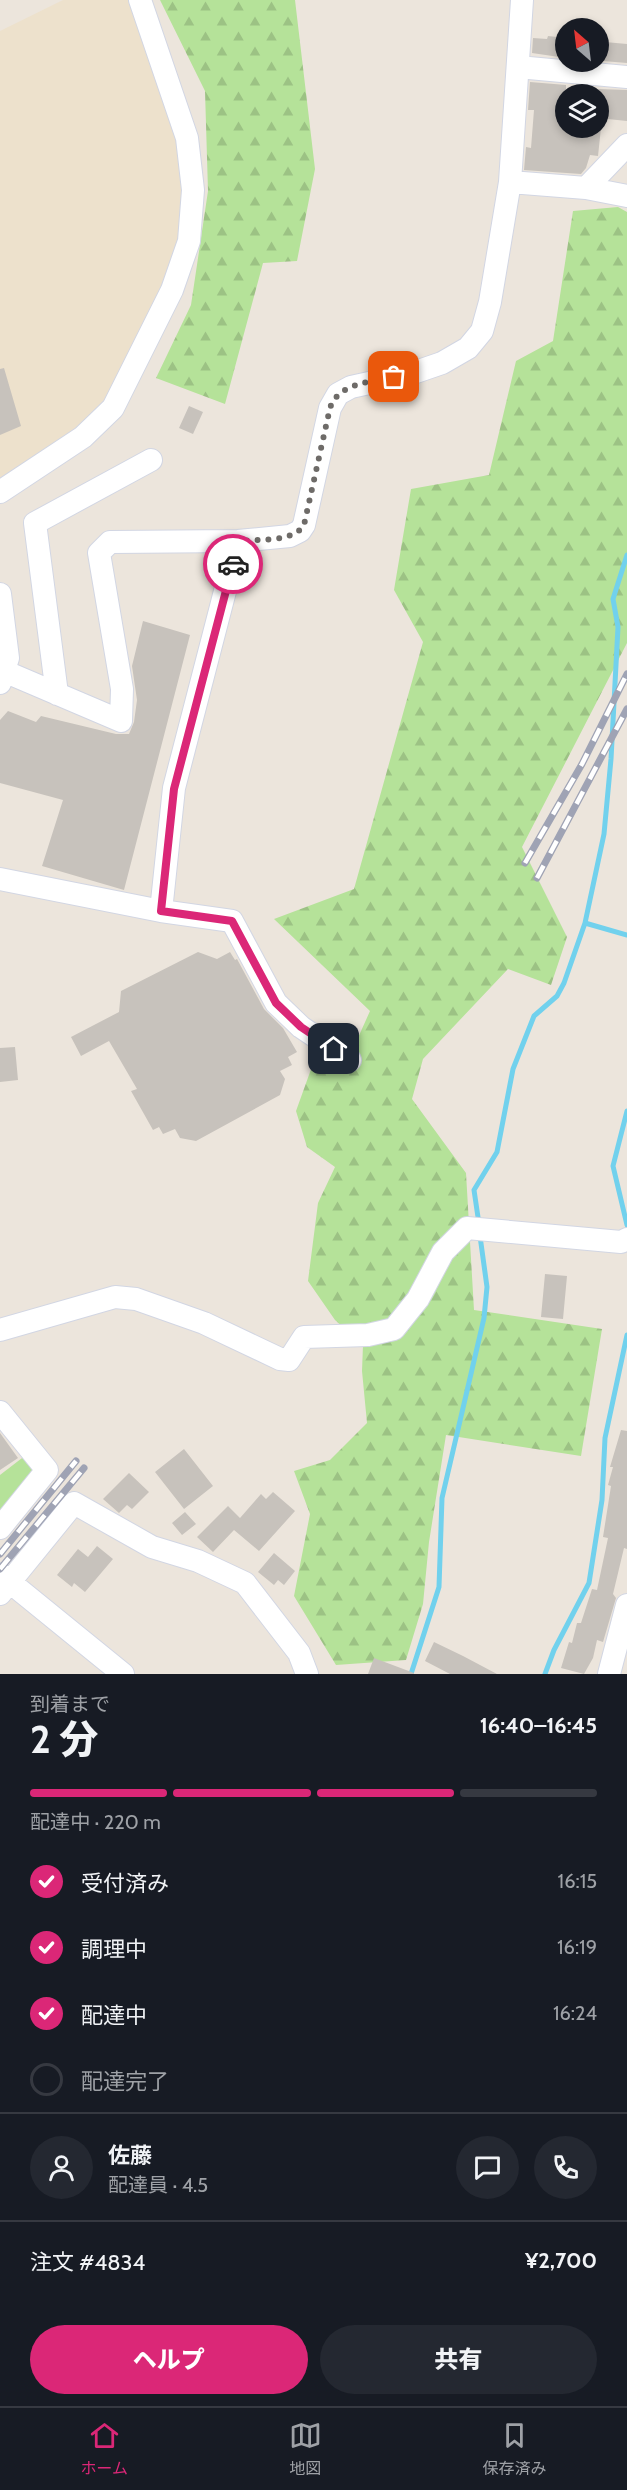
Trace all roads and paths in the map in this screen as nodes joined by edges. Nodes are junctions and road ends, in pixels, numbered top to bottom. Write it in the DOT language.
graph roads {
  1 [pos="140,0"];
  2 [pos="522,0"];
  3 [pos="518,68"];
  4 [pos="627,77"];
  5 [pos="627,145"];
  6 [pos="510,182"];
  7 [pos="586,188"];
  8 [pos="627,196"];
  9 [pos="151,460"];
  10 [pos="0,492"];
  11 [pos="238,541"];
  12 [pos="0,594"];
  13 [pos="3,677"];
  14 [pos="57,694"];
  15 [pos="0,879"];
  16 [pos="161,911"];
  17 [pos="350,1060"];
  18 [pos="627,1239"];
  19 [pos="0,1330"];
  20 [pos="0,1412"];
  21 [pos="0,1528"];
  22 [pos="4,1583"];
  23 [pos="627,1605"];
  24 [pos="123,1674"];
  25 [pos="307,1674"];
  26 [pos="609,1674"];
  1 -- 10 [label="street"];
  2 -- 3 [label="street"];
  3 -- 4 [label="street"];
  3 -- 6 [label="street"];
  5 -- 7 [label="street"];
  6 -- 7 [label="street"];
  6 -- 11 [label="street"];
  7 -- 8 [label="street"];
  9 -- 14 [label="street"];
  11 -- 14 [label="street"];
  11 -- 16 [label="street"];
  12 -- 13 [label="street"];
  13 -- 14 [label="street"];
  15 -- 16 [label="street"];
  16 -- 17 [label="street"];
  18 -- 19 [label="street"];
  20 -- 21 [label="street"];
  22 -- 24 [label="street"];
  22 -- 25 [label="street"];
  23 -- 26 [label="street"];
}
